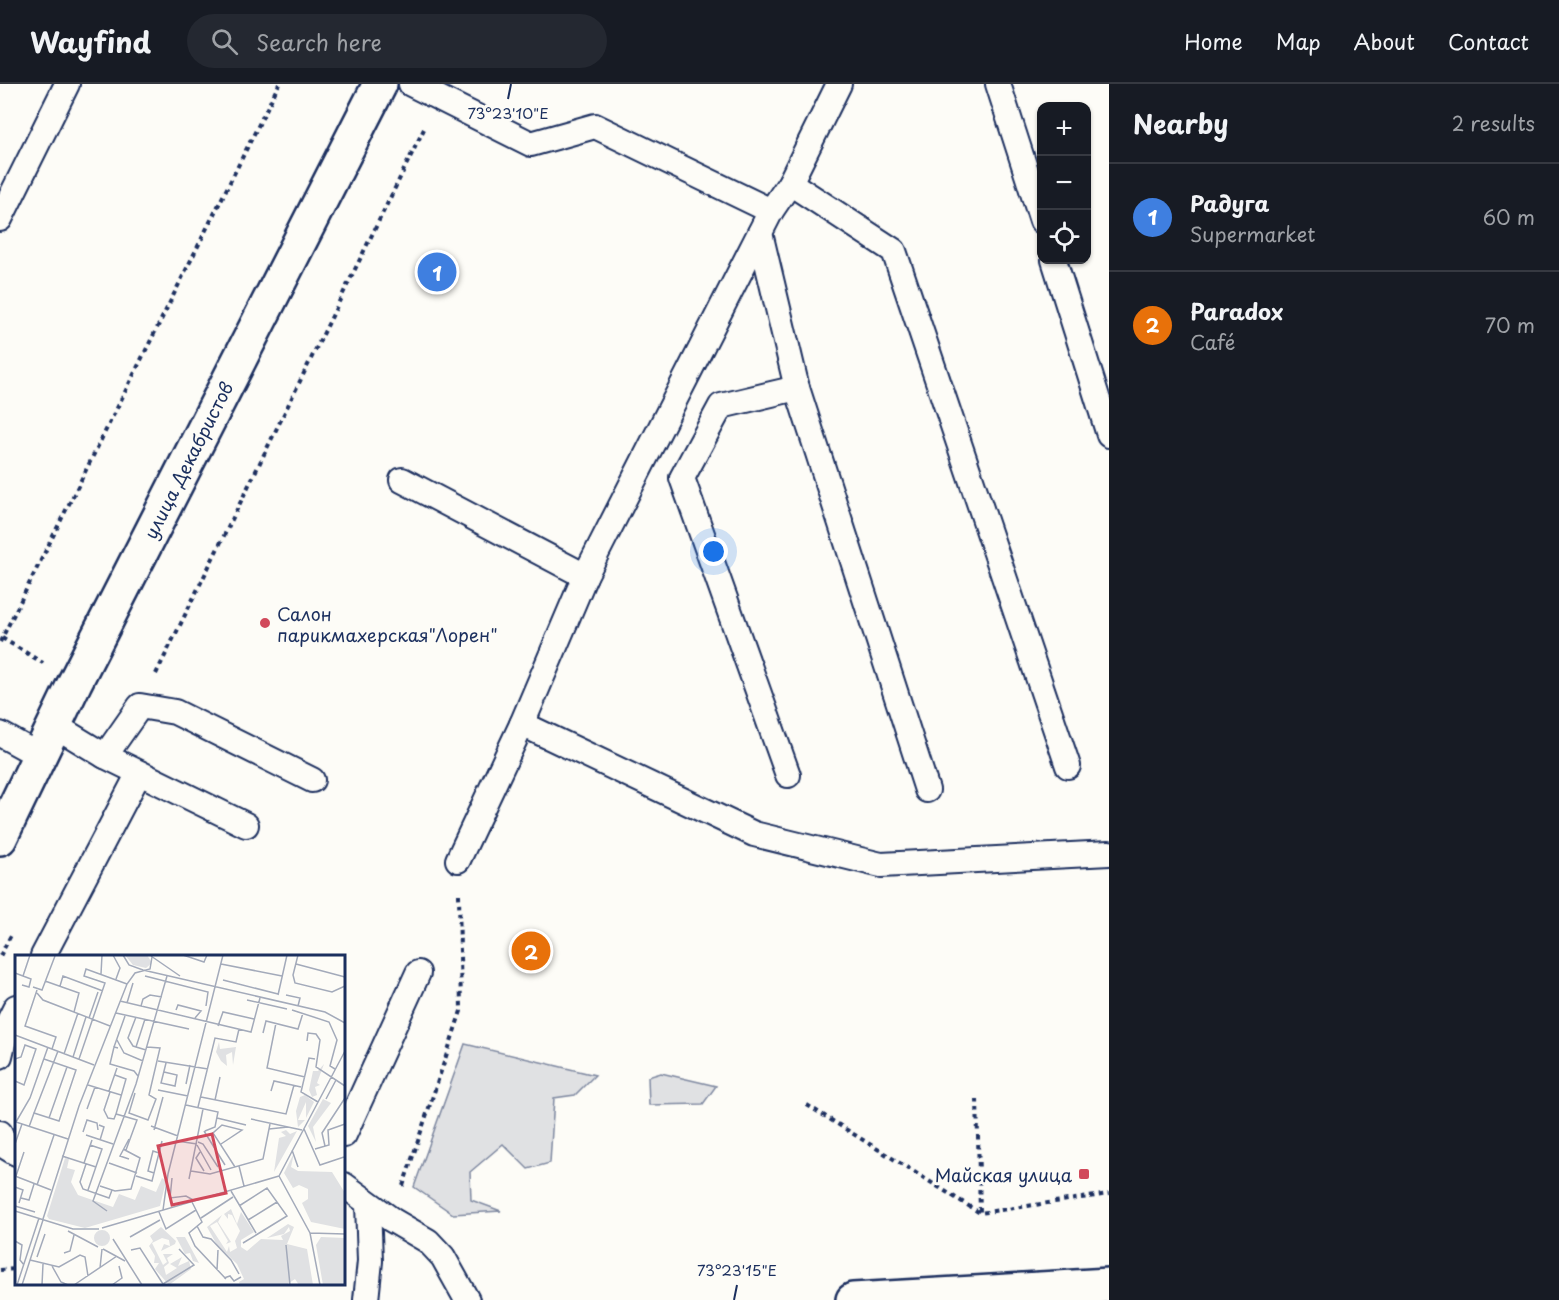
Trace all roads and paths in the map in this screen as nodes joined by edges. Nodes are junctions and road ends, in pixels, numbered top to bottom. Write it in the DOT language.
graph roads {
  1 [pos="67,84"];
  2 [pos="279,84"];
  3 [pos="380,84"];
  4 [pos="411,84"];
  5 [pos="839,84"];
  6 [pos="998,84"];
  7 [pos="439,98"];
  8 [pos="790,183"];
  9 [pos="1038,210"];
  10 [pos="771,211"];
  11 [pos="0,217"];
  12 [pos="760,232"];
  13 [pos="1055,264"];
  14 [pos="797,388"];
  15 [pos="1109,435"];
  16 [pos="402,480"];
  17 [pos="585,576"];
  18 [pos="0,642"];
  19 [pos="140,706"];
  20 [pos="522,724"];
  21 [pos="54,725"];
  22 [pos="0,734"];
  23 [pos="40,756"];
  24 [pos="105,756"];
  25 [pos="1068,766"];
  26 [pos="139,773"];
  27 [pos="788,776"];
  28 [pos="312,780"];
  29 [pos="927,790"];
  30 [pos="246,825"];
  31 [pos="0,838"];
  32 [pos="1109,853"];
  33 [pos="458,860"];
  34 [pos="44,955"];
  35 [pos="418,973"];
  36 [pos="15,1009"];
  37 [pos="0,1056"];
  38 [pos="977,1099"];
  39 [pos="807,1105"];
  40 [pos="0,1133"];
  41 [pos="345,1133"];
  42 [pos="15,1152"];
  43 [pos="345,1186"];
  44 [pos="1109,1194"];
  45 [pos="368,1204"];
  46 [pos="980,1213"];
  47 [pos="392,1220"];
  48 [pos="15,1269"];
  49 [pos="0,1270"];
  50 [pos="1109,1284"];
  51 [pos="366,1300"];
  52 [pos="467,1300"];
  53 [pos="853,1300"];
  1 -- 11 [label="lane"];
  2 -- 18 [label="path"];
  3 -- 21 [label="street, улица Декабристов"];
  4 -- 7 [label="lane"];
  5 -- 8 [label="lane"];
  6 -- 9 [label="lane"];
  7 -- 10 [label="lane"];
  7 -- 19 [label="path"];
  8 -- 10 [label="lane"];
  8 -- 25 [label="lane"];
  10 -- 12 [label="lane"];
  12 -- 14 [label="lane"];
  12 -- 17 [label="lane"];
  13 -- 15 [label="lane"];
  14 -- 27 [label="lane"];
  14 -- 29 [label="lane"];
  16 -- 17 [label="lane"];
  17 -- 20 [label="lane"];
  19 -- 24 [label="lane"];
  19 -- 28 [label="lane"];
  20 -- 32 [label="lane"];
  20 -- 33 [label="lane"];
  21 -- 23 [label="street, улица Декабристов"];
  21 -- 24 [label="lane"];
  22 -- 23 [label="lane"];
  23 -- 31 [label="street, улица Декабристов"];
  24 -- 26 [label="lane"];
  26 -- 30 [label="lane"];
  26 -- 34 [label="lane"];
  33 -- 47 [label="path"];
  35 -- 41 [label="lane"];
  36 -- 37 [label="lane"];
  38 -- 46 [label="path"];
  39 -- 46 [label="path"];
  40 -- 42 [label="lane"];
  43 -- 45 [label="lane"];
  44 -- 46 [label="path"];
  45 -- 47 [label="lane"];
  45 -- 51 [label="lane"];
  47 -- 52 [label="lane"];
  48 -- 49 [label="path"];
  50 -- 53 [label="street"];
}
